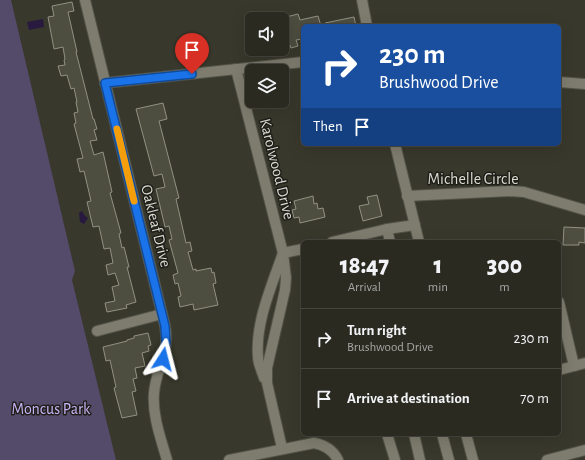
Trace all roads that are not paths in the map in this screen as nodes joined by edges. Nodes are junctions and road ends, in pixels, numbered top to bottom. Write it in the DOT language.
graph roads {
  1 [pos="86,0"];
  2 [pos="362,0"];
  3 [pos="367,24"];
  4 [pos="301,62"];
  5 [pos="236,69"];
  6 [pos="561,82"];
  7 [pos="105,83"];
  8 [pos="585,84"];
  9 [pos="395,146"];
  10 [pos="407,196"];
  11 [pos="585,210"];
  12 [pos="415,225"];
  13 [pos="387,229"];
  14 [pos="340,240"];
  15 [pos="390,240"];
  16 [pos="419,240"];
  17 [pos="301,250"];
  18 [pos="283,254"];
  19 [pos="561,311"];
  20 [pos="162,314"];
  21 [pos="97,331"];
  22 [pos="585,363"];
  23 [pos="574,366"];
  24 [pos="561,369"];
  25 [pos="267,383"];
  26 [pos="388,436"];
  27 [pos="414,436"];
  28 [pos="443,436"];
  29 [pos="466,436"];
  30 [pos="282,448"];
  31 [pos="585,450"];
  32 [pos="167,460"];
  33 [pos="229,460"];
  34 [pos="338,460"];
  35 [pos="394,460"];
  36 [pos="420,460"];
  37 [pos="449,460"];
  38 [pos="472,460"];
  39 [pos="547,460"];
  1 -- 7 [label="street, Oakleaf Drive"];
  2 -- 3 [label="street"];
  4 -- 5 [label="street"];
  5 -- 7 [label="street"];
  5 -- 18 [label="street, Karolwood Drive"];
  6 -- 8 [label="street"];
  7 -- 20 [label="street, Oakleaf Drive"];
  9 -- 10 [label="street"];
  10 -- 11 [label="street, Michelle Circle"];
  10 -- 12 [label="street"];
  12 -- 13 [label="street"];
  12 -- 16 [label="street"];
  13 -- 14 [label="street"];
  13 -- 15 [label="street"];
  17 -- 18 [label="street"];
  18 -- 25 [label="street, Karolwood Drive"];
  18 -- 25 [label="street, Karolwood Drive"];
  19 -- 23 [label="street"];
  20 -- 21 [label="street"];
  20 -- 32 [label="street, Oakleaf Drive"];
  22 -- 23 [label="street"];
  23 -- 24 [label="street"];
  25 -- 30 [label="street, Karolwood Drive"];
  26 -- 35 [label="street"];
  27 -- 36 [label="street"];
  28 -- 37 [label="street"];
  29 -- 38 [label="street"];
  30 -- 33 [label="street"];
  30 -- 34 [label="street"];
  31 -- 39 [label="street"];
}
